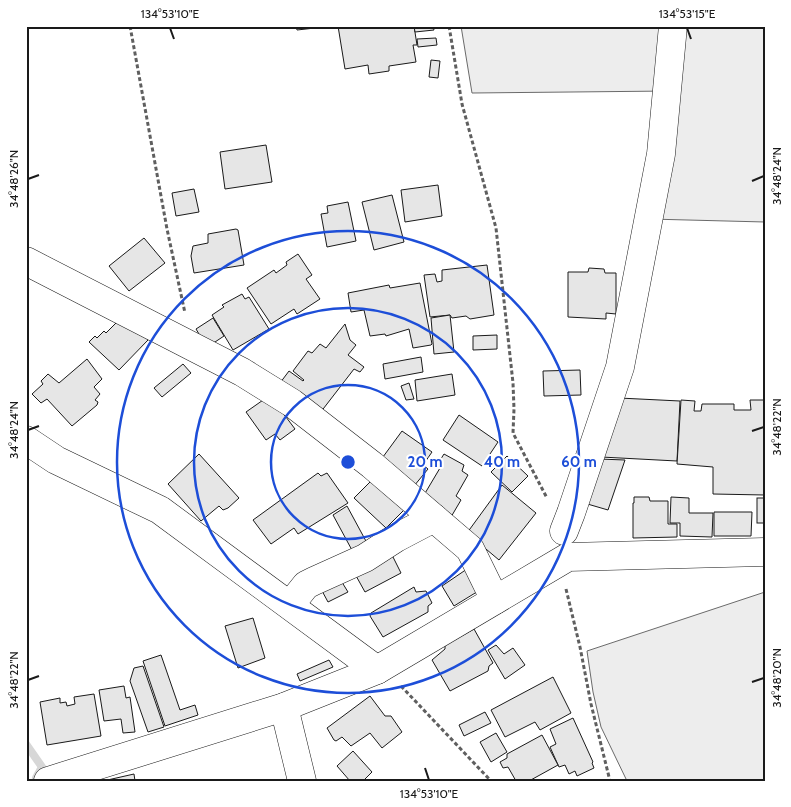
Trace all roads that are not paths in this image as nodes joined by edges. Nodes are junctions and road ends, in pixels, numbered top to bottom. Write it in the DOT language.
graph roads {
  1 [pos="673,26"];
  2 [pos="26,261"];
  3 [pos="26,419"];
  4 [pos="26,440"];
  5 [pos="434,518"];
  6 [pos="564,531"];
  7 [pos="765,552"];
  8 [pos="298,594"];
  9 [pos="495,600"];
  10 [pos="355,653"];
  11 [pos="380,669"];
  12 [pos="284,707"];
  13 [pos="48,781"];
  14 [pos="302,781"];
  1 -- 6 [label="street"];
  2 -- 5 [label="street"];
  3 -- 8 [label="street"];
  4 -- 10 [label="street"];
  5 -- 8 [label="street"];
  5 -- 9 [label="street"];
  7 -- 9 [label="street"];
  8 -- 10 [label="street"];
  9 -- 11 [label="street"];
  10 -- 11 [label="street"];
  11 -- 12 [label="street"];
  12 -- 13 [label="street"];
  12 -- 14 [label="street"];
}
